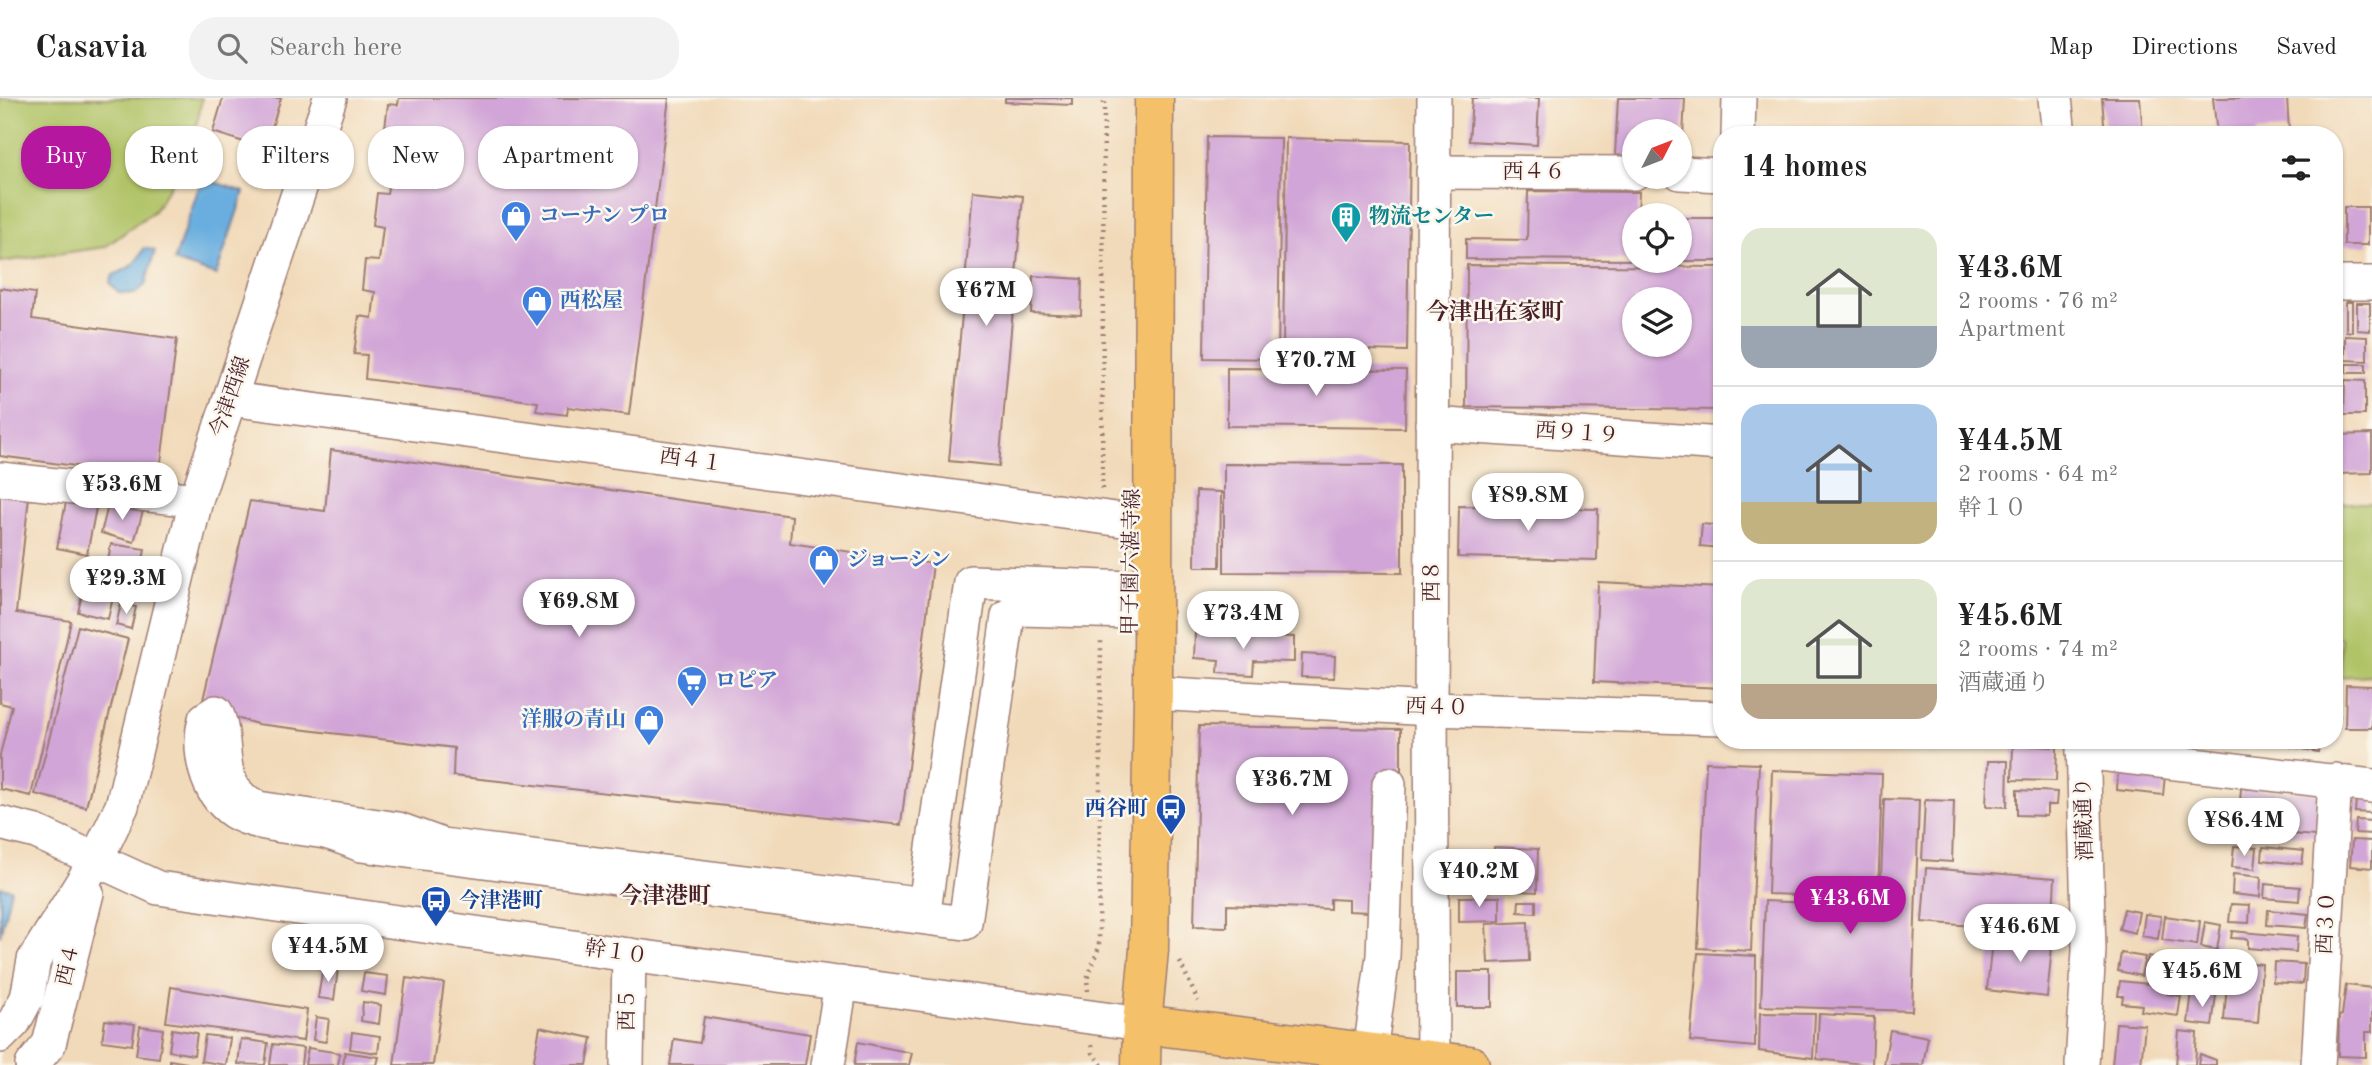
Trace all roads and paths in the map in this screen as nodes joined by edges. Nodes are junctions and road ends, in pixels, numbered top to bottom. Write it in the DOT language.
graph roads {
  1 [pos="330,98"];
  2 [pos="1134,98"];
  3 [pos="1154,98"];
  4 [pos="1434,98"];
  5 [pos="1739,98"];
  6 [pos="2055,98"];
  7 [pos="1738,126"];
  8 [pos="2058,126"];
  9 [pos="1433,172"];
  10 [pos="1622,173"];
  11 [pos="1692,174"];
  12 [pos="1713,175"];
  13 [pos="2343,283"];
  14 [pos="2372,283"];
  15 [pos="231,399"];
  16 [pos="1432,424"];
  17 [pos="1713,443"];
  18 [pos="0,479"];
  19 [pos="196,500"];
  20 [pos="1143,523"];
  21 [pos="1131,600"];
  22 [pos="1153,693"];
  23 [pos="1431,709"];
  24 [pos="1713,718"];
  25 [pos="2083,749"];
  26 [pos="2105,749"];
  27 [pos="2335,780"];
  28 [pos="1389,783"];
  29 [pos="2372,786"];
  30 [pos="0,823"];
  31 [pos="96,860"];
  32 [pos="629,955"];
  33 [pos="1382,956"];
  34 [pos="1432,958"];
  35 [pos="841,983"];
  36 [pos="1142,1024"];
  37 [pos="0,1036"];
  38 [pos="1370,1052"];
  39 [pos="1433,1063"];
  40 [pos="32,1065"];
  41 [pos="627,1065"];
  42 [pos="828,1065"];
  43 [pos="1141,1065"];
  44 [pos="1470,1065"];
  45 [pos="2082,1065"];
  46 [pos="2318,1065"];
  1 -- 15 [label="street, 今津西線"];
  2 -- 20 [label="main road, 甲子園六湛寺線"];
  3 -- 20 [label="main road, 甲子園六湛寺線"];
  4 -- 9 [label="street, 西８"];
  5 -- 7 [label="street"];
  6 -- 8 [label="street"];
  9 -- 10 [label="street, 西４６"];
  9 -- 16 [label="street, 西８"];
  11 -- 12 [label="street"];
  13 -- 14 [label="street"];
  15 -- 19 [label="street, 今津西線"];
  15 -- 20 [label="street, 西４１"];
  16 -- 17 [label="street, 西９１９"];
  16 -- 23 [label="street, 西８"];
  18 -- 19 [label="street"];
  19 -- 31 [label="street, 今津西線"];
  20 -- 21 [label="main road, 甲子園六湛寺線"];
  20 -- 22 [label="main road, 甲子園六湛寺線"];
  21 -- 21 [label="street"];
  21 -- 36 [label="main road, 甲子園六湛寺線"];
  22 -- 23 [label="street, 西４０"];
  22 -- 36 [label="main road, 甲子園六湛寺線"];
  23 -- 24 [label="street, 西４０"];
  23 -- 34 [label="street, 西８"];
  25 -- 45 [label="street, 酒蔵通り"];
  26 -- 27 [label="street"];
  27 -- 29 [label="street"];
  27 -- 46 [label="street, 西３０"];
  28 -- 33 [label="street"];
  30 -- 31 [label="street, 幹１０"];
  31 -- 32 [label="street, 幹１０"];
  31 -- 37 [label="street"];
  31 -- 40 [label="street, 西４"];
  32 -- 35 [label="street, 幹１０"];
  32 -- 41 [label="street, 西５"];
  33 -- 34 [label="street"];
  33 -- 38 [label="street"];
  34 -- 39 [label="street, 西８"];
  35 -- 36 [label="street, 幹１０"];
  35 -- 42 [label="street"];
  36 -- 38 [label="main road"];
  36 -- 43 [label="main road, 甲子園六湛寺線"];
  38 -- 39 [label="main road"];
  39 -- 44 [label="main road"];
}
